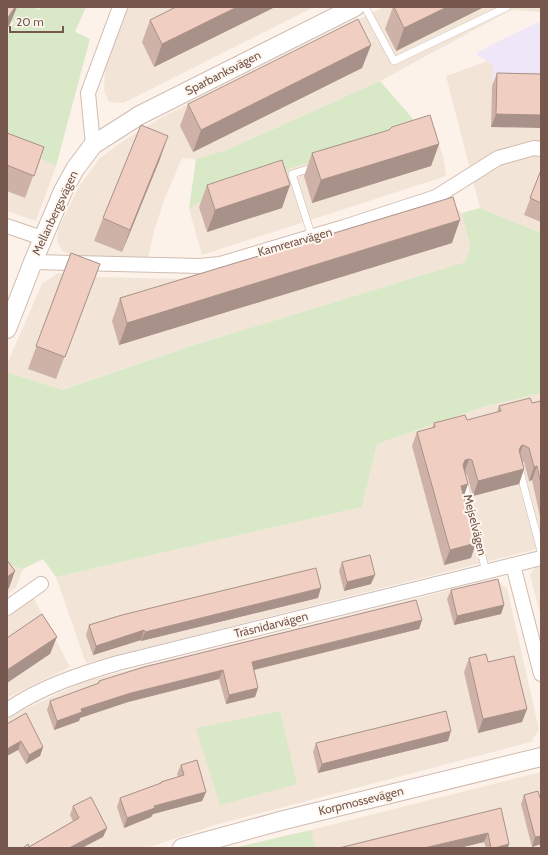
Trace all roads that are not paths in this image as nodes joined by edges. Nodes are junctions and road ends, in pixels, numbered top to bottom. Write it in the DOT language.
graph roads {
  1 [pos="120,7"];
  2 [pos="365,7"];
  3 [pos="507,7"];
  4 [pos="349,8"];
  5 [pos="93,145"];
  6 [pos="541,149"];
  7 [pos="321,166"];
  8 [pos="7,226"];
  9 [pos="312,237"];
  10 [pos="42,238"];
  11 [pos="32,262"];
  12 [pos="7,329"];
  13 [pos="519,464"];
  14 [pos="463,478"];
  15 [pos="541,551"];
  16 [pos="541,558"];
  17 [pos="513,565"];
  18 [pos="486,572"];
  19 [pos="41,584"];
  20 [pos="7,608"];
  21 [pos="541,674"];
  22 [pos="7,710"];
  23 [pos="541,757"];
  24 [pos="182,848"];
  1 -- 5 [label="street"];
  2 -- 3 [label="lane"];
  4 -- 5 [label="street, Sparbanksvägen"];
  5 -- 10 [label="street, Mellanbergsvägen"];
  6 -- 9 [label="street, Kamrerarvägen"];
  7 -- 9 [label="lane"];
  8 -- 10 [label="street"];
  9 -- 11 [label="street, Kamrerarvägen"];
  10 -- 11 [label="street, Mellanbergsvägen"];
  11 -- 12 [label="street, Mellanbergsvägen"];
  13 -- 15 [label="lane"];
  14 -- 18 [label="lane, Mejselvägen"];
  16 -- 17 [label="street, Träsnidarvägen"];
  17 -- 18 [label="street, Träsnidarvägen"];
  17 -- 21 [label="street"];
  18 -- 22 [label="street, Träsnidarvägen"];
  19 -- 20 [label="street"];
  23 -- 24 [label="street, Korpmossevägen"];
}
